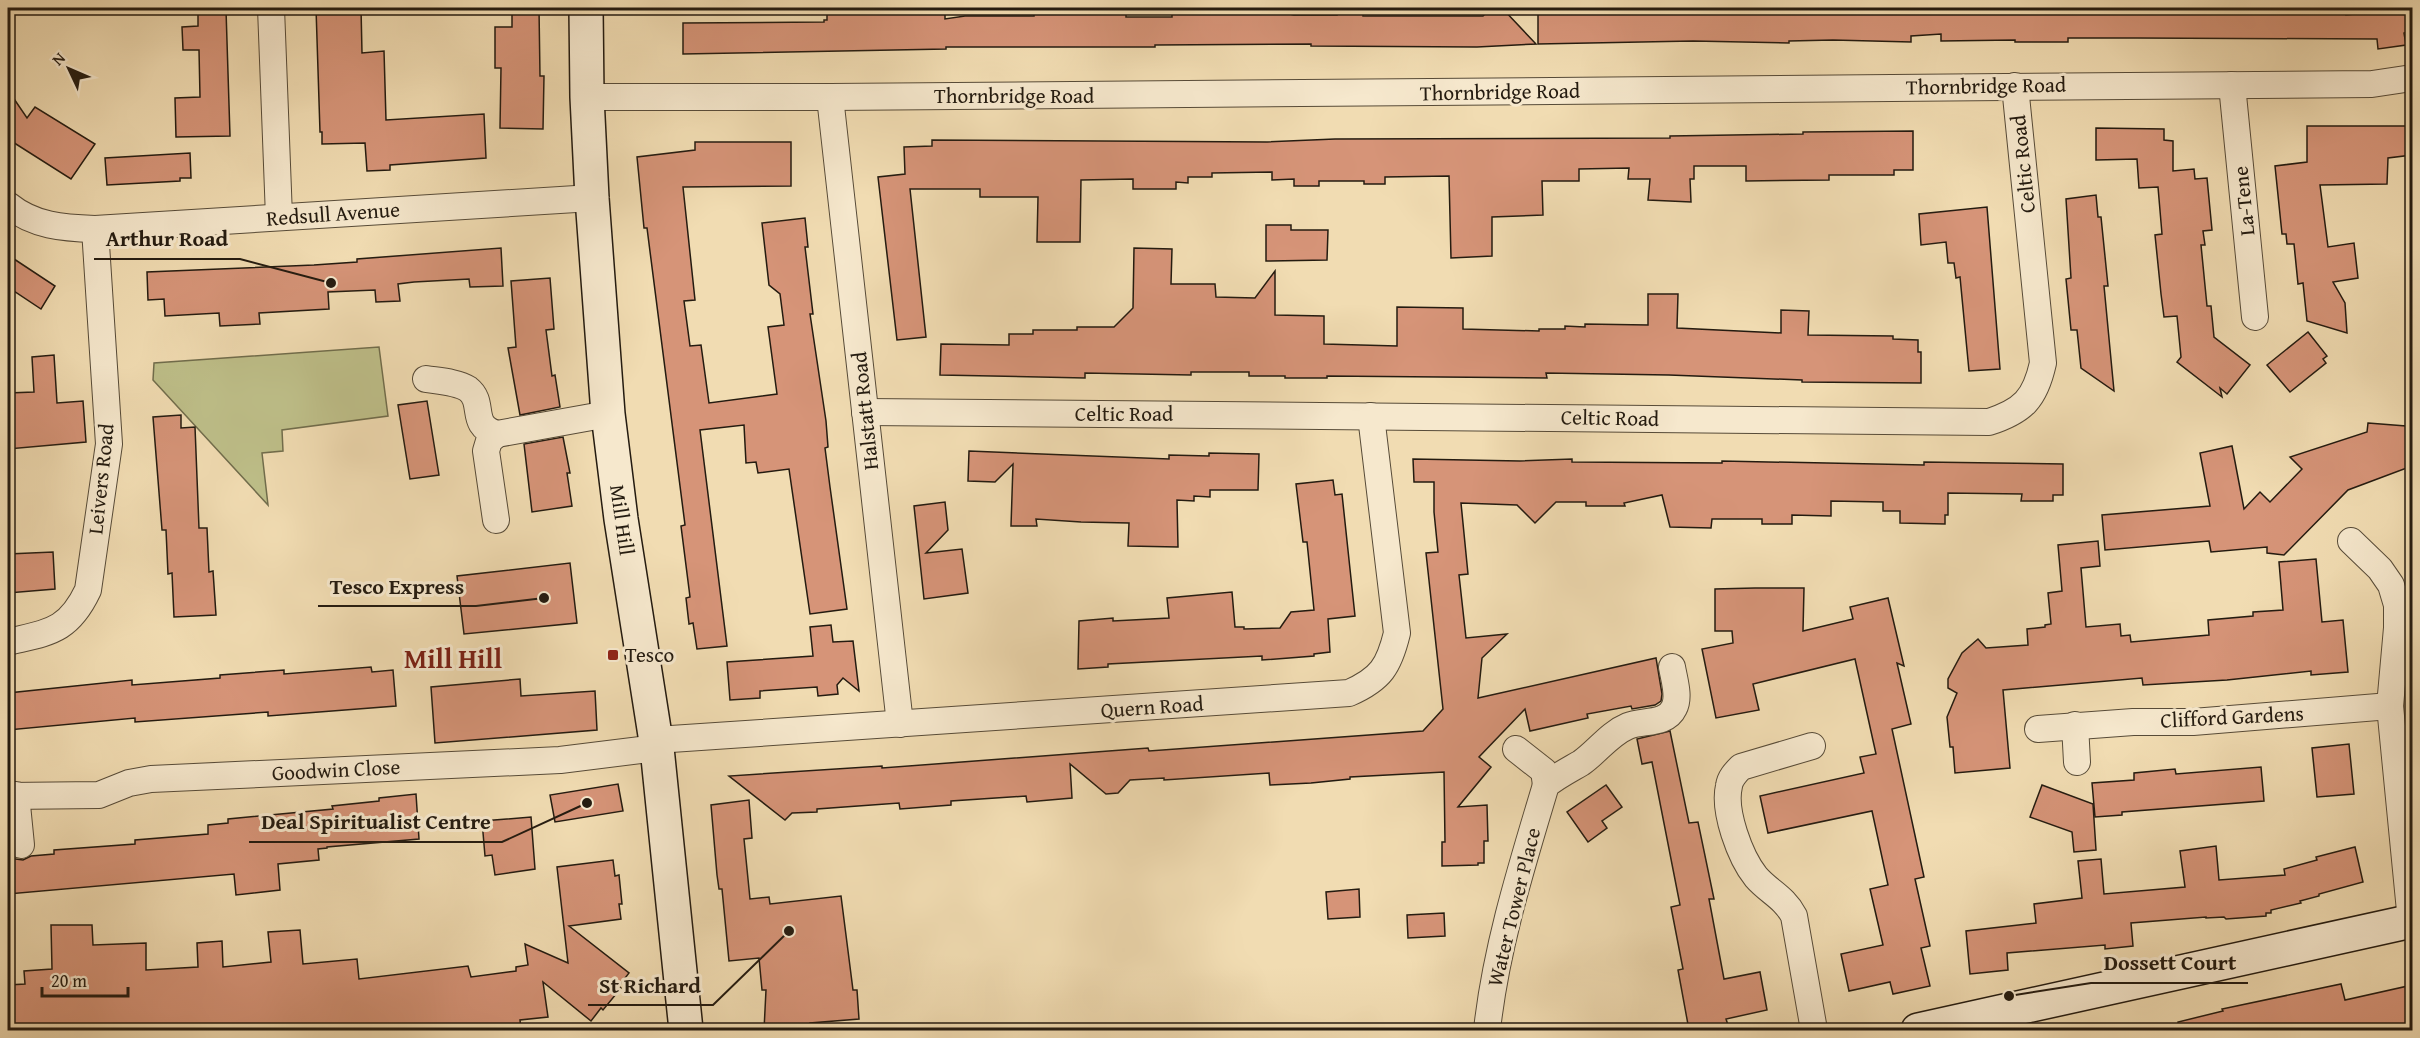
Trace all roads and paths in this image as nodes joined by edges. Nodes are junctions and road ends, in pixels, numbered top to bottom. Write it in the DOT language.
graph roads {
  1 [pos="271,8"];
  2 [pos="586,8"];
  3 [pos="2412,78"];
  4 [pos="2232,85"];
  5 [pos="2015,86"];
  6 [pos="587,97"];
  7 [pos="830,97"];
  8 [pos="592,198"];
  9 [pos="8,205"];
  10 [pos="279,218"];
  11 [pos="95,229"];
  12 [pos="2255,317"];
  13 [pos="426,379"];
  14 [pos="865,412"];
  15 [pos="608,414"];
  16 [pos="1371,416"];
  17 [pos="497,434"];
  18 [pos="496,520"];
  19 [pos="2351,541"];
  20 [pos="8,642"];
  21 [pos="1672,667"];
  22 [pos="2390,706"];
  23 [pos="900,724"];
  24 [pos="2075,725"];
  25 [pos="2038,729"];
  26 [pos="656,744"];
  27 [pos="1812,746"];
  28 [pos="1516,749"];
  29 [pos="2077,762"];
  30 [pos="1546,785"];
  31 [pos="12,795"];
  32 [pos="21,845"];
  33 [pos="2412,921"];
  34 [pos="686,1030"];
  35 [pos="1487,1030"];
  36 [pos="1814,1030"];
  37 [pos="1918,1030"];
  1 -- 10 [label="street"];
  2 -- 6 [label="street, Mill Hill"];
  3 -- 4 [label="street, Thornbridge Road"];
  4 -- 5 [label="street, Thornbridge Road"];
  4 -- 12 [label="street, La-Tene"];
  5 -- 7 [label="street, Thornbridge Road"];
  5 -- 16 [label="street, Celtic Road"];
  6 -- 7 [label="street, Thornbridge Road"];
  6 -- 8 [label="street, Mill Hill"];
  7 -- 14 [label="street, Halstatt Road"];
  8 -- 10 [label="street, Redsull Avenue"];
  8 -- 15 [label="street, Mill Hill"];
  9 -- 11 [label="street, Redsull Avenue"];
  10 -- 11 [label="street, Redsull Avenue"];
  11 -- 20 [label="street, Leivers Road"];
  13 -- 17 [label="street"];
  14 -- 16 [label="street, Celtic Road"];
  14 -- 23 [label="street, Halstatt Road"];
  15 -- 17 [label="street"];
  15 -- 26 [label="street, Mill Hill"];
  16 -- 23 [label="street, Quern Road"];
  17 -- 18 [label="street"];
  19 -- 22 [label="street"];
  21 -- 30 [label="street"];
  22 -- 24 [label="street, Clifford Gardens"];
  22 -- 33 [label="street"];
  23 -- 26 [label="street, Quern Road"];
  24 -- 25 [label="street, Clifford Gardens"];
  24 -- 29 [label="street"];
  26 -- 31 [label="street, Goodwin Close"];
  26 -- 34 [label="street, Mill Hill"];
  27 -- 36 [label="street"];
  28 -- 30 [label="street"];
  30 -- 35 [label="street, Water Tower Place"];
  31 -- 32 [label="street, Goodwin Close"];
  33 -- 37 [label="street"];
}
